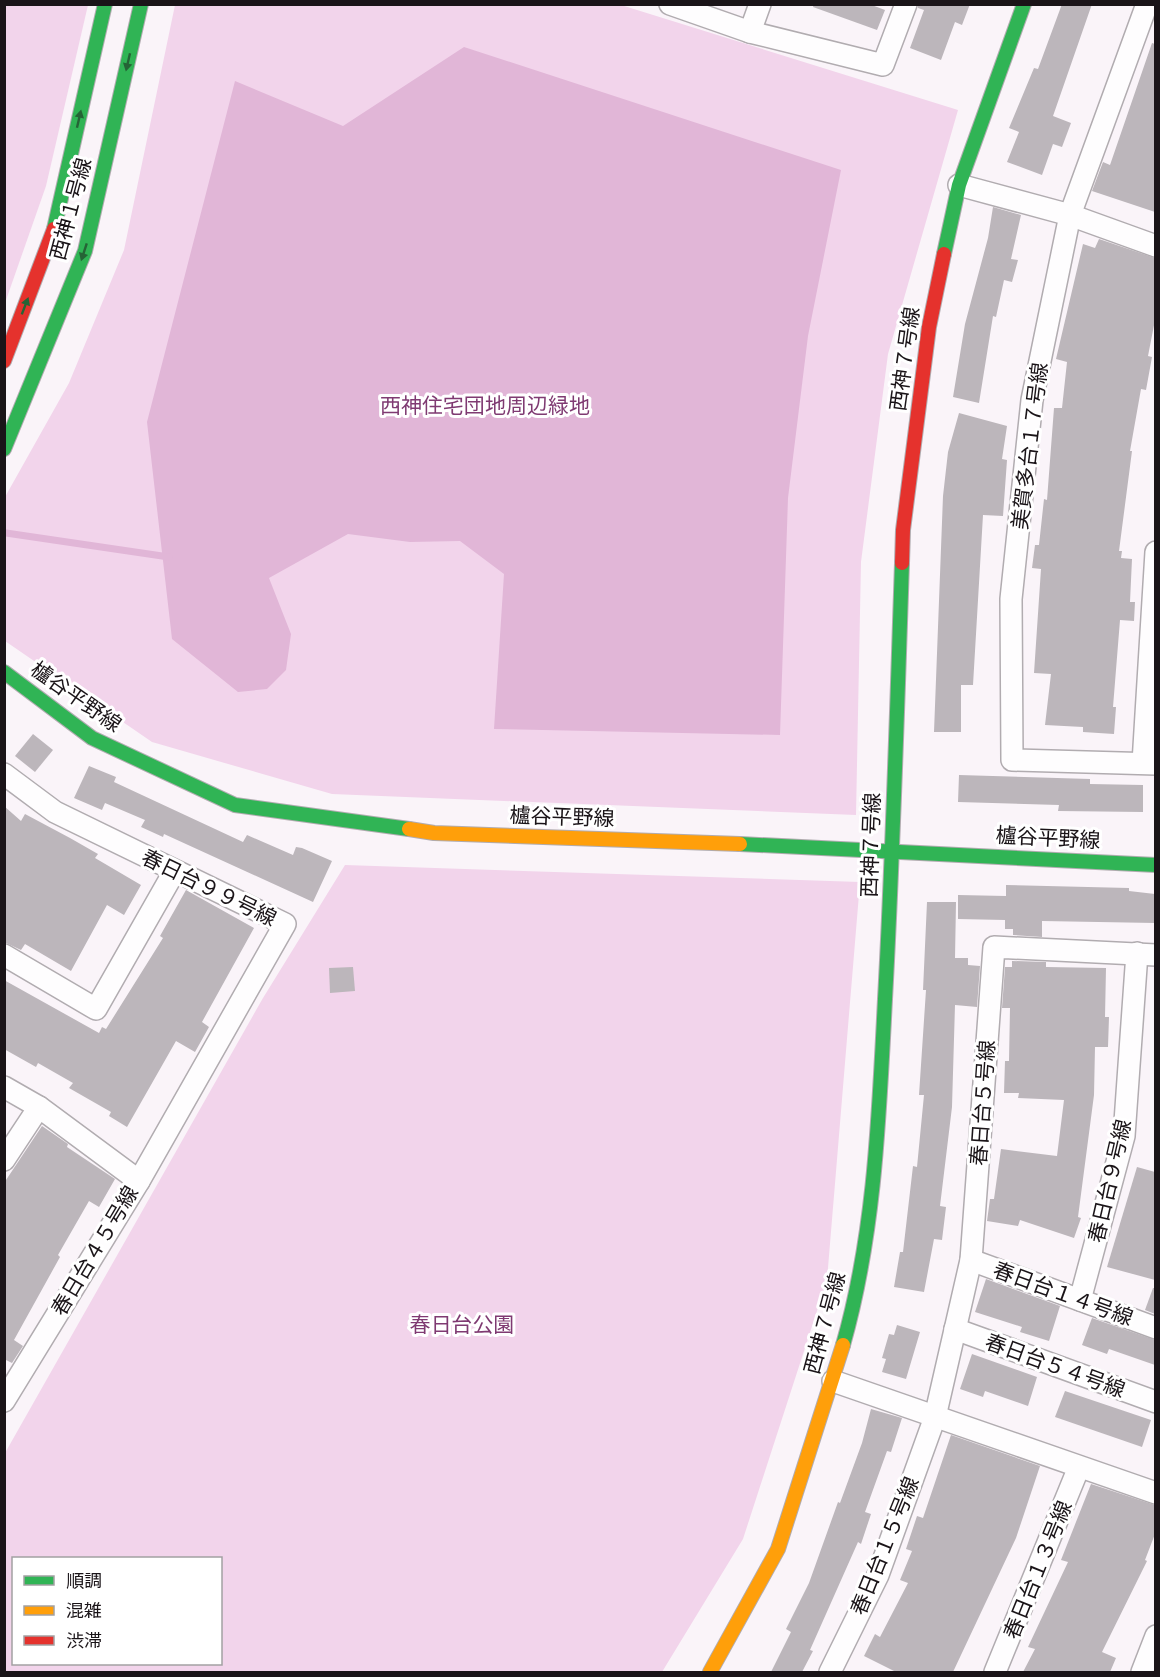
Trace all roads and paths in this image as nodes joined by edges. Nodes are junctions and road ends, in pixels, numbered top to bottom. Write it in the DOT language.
graph roads {
  1 [pos="105,4"];
  2 [pos="141,4"];
  3 [pos="670,4"];
  4 [pos="760,4"];
  5 [pos="906,4"];
  6 [pos="1024,4"];
  7 [pos="1148,4"];
  8 [pos="750,32"];
  9 [pos="959,185"];
  10 [pos="1070,215"];
  11 [pos="1155,246"];
  12 [pos="4,361"];
  13 [pos="4,449"];
  14 [pos="1155,552"];
  15 [pos="4,672"];
  16 [pos="1149,763"];
  17 [pos="4,774"];
  18 [pos="892,850"];
  19 [pos="1155,865"];
  20 [pos="174,872"];
  21 [pos="1146,954"];
  22 [pos="4,955"];
  23 [pos="4,1087"];
  24 [pos="39,1107"];
  25 [pos="4,1160"];
  26 [pos="139,1181"];
  27 [pos="971,1260"];
  28 [pos="1080,1300"];
  29 [pos="1155,1328"];
  30 [pos="955,1329"];
  31 [pos="832,1381"];
  32 [pos="4,1401"];
  33 [pos="1155,1402"];
  34 [pos="935,1417"];
  35 [pos="1078,1467"];
  36 [pos="1155,1493"];
  37 [pos="1155,1636"];
  38 [pos="710,1672"];
  39 [pos="830,1672"];
  40 [pos="996,1672"];
  41 [pos="1142,1672"];
  12 -- 1 [label="street, 西神１号線, one-way"];
  2 -- 13 [label="street, 西神１号線, one-way"];
  3 -- 8 [label="street"];
  4 -- 8 [label="street"];
  5 -- 8 [label="street"];
  6 -- 9 [label="street, 西神７号線"];
  7 -- 10 [label="street, 美賀多台１７号線"];
  9 -- 10 [label="street"];
  9 -- 18 [label="street, 西神７号線"];
  10 -- 11 [label="street"];
  10 -- 16 [label="street, 美賀多台１７号線"];
  14 -- 16 [label="street"];
  15 -- 18 [label="street, 櫨谷平野線"];
  17 -- 20 [label="street, 春日台９９号線"];
  18 -- 19 [label="street, 櫨谷平野線"];
  18 -- 31 [label="street, 西神７号線"];
  20 -- 22 [label="street"];
  20 -- 26 [label="street, 春日台９９号線"];
  21 -- 27 [label="street, 春日台５号線"];
  21 -- 28 [label="street, 春日台９号線"];
  23 -- 24 [label="street, 春日台４５号線"];
  24 -- 25 [label="street"];
  24 -- 26 [label="street, 春日台４５号線"];
  26 -- 32 [label="street, 春日台４５号線"];
  27 -- 28 [label="street, 春日台１４号線"];
  27 -- 30 [label="street, 春日台５号線"];
  28 -- 29 [label="street, 春日台１４号線"];
  30 -- 33 [label="street, 春日台５４号線"];
  30 -- 34 [label="street, 春日台５号線"];
  31 -- 34 [label="street"];
  31 -- 38 [label="street, 西神７号線"];
  34 -- 35 [label="street"];
  34 -- 39 [label="street, 春日台１５号線"];
  35 -- 36 [label="street"];
  35 -- 40 [label="street, 春日台１３号線"];
  37 -- 41 [label="street"];
}
